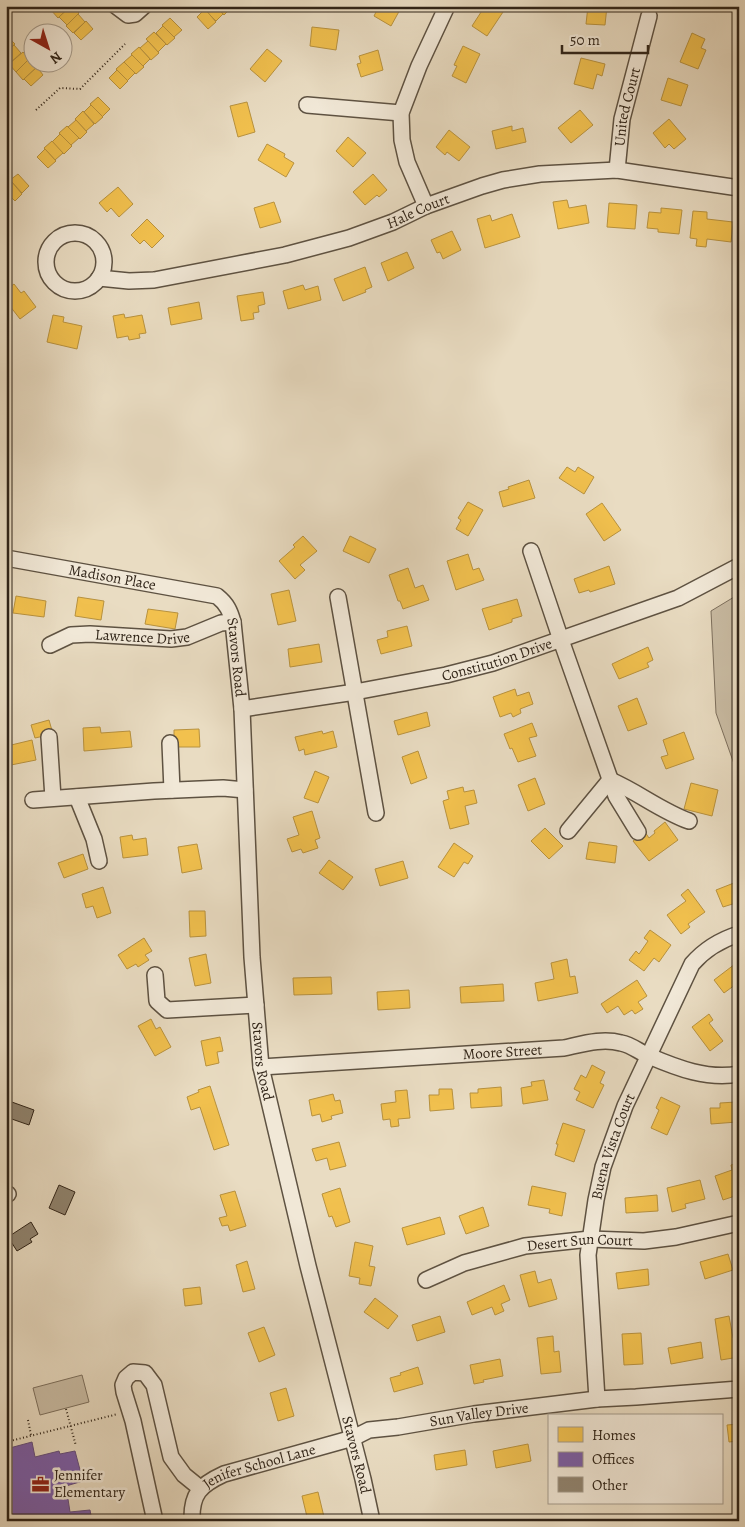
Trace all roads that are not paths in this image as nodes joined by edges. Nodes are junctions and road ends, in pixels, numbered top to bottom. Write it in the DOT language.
graph roads {
  1 [pos="116,6"];
  2 [pos="144,6"];
  3 [pos="447,6"];
  4 [pos="649,16"];
  5 [pos="307,105"];
  6 [pos="401,113"];
  7 [pos="617,170"];
  8 [pos="739,188"];
  9 [pos="426,206"];
  10 [pos="99,278"];
  11 [pos="531,551"];
  12 [pos="6,558"];
  13 [pos="739,566"];
  14 [pos="217,596"];
  15 [pos="338,597"];
  16 [pos="234,622"];
  17 [pos="560,640"];
  18 [pos="50,645"];
  19 [pos="355,692"];
  20 [pos="242,709"];
  21 [pos="49,737"];
  22 [pos="170,743"];
  23 [pos="610,780"];
  24 [pos="172,790"];
  25 [pos="245,790"];
  26 [pos="77,796"];
  27 [pos="53,798"];
  28 [pos="33,800"];
  29 [pos="376,813"];
  30 [pos="689,822"];
  31 [pos="568,831"];
  32 [pos="638,832"];
  33 [pos="99,862"];
  34 [pos="739,934"];
  35 [pos="155,976"];
  36 [pos="256,1005"];
  37 [pos="648,1056"];
  38 [pos="261,1067"];
  39 [pos="739,1074"];
  40 [pos="739,1223"];
  41 [pos="590,1239"];
  42 [pos="426,1280"];
  43 [pos="739,1388"];
  44 [pos="596,1398"];
  45 [pos="353,1438"];
  46 [pos="200,1488"];
  47 [pos="155,1521"];
  48 [pos="192,1521"];
  49 [pos="372,1521"];
  1 -- 2 [label="street"];
  3 -- 6 [label="street"];
  4 -- 7 [label="street, United Court"];
  5 -- 6 [label="street"];
  6 -- 9 [label="street"];
  7 -- 8 [label="street, Hale Court"];
  7 -- 9 [label="street, Hale Court"];
  9 -- 10 [label="street, Hale Court"];
  11 -- 17 [label="street"];
  12 -- 14 [label="street, Madison Place"];
  13 -- 17 [label="street, Constitution Drive"];
  14 -- 16 [label="street, Stavors Road"];
  15 -- 19 [label="street"];
  16 -- 18 [label="street, Lawrence Drive"];
  16 -- 20 [label="street, Stavors Road"];
  17 -- 19 [label="street, Constitution Drive"];
  17 -- 23 [label="street"];
  19 -- 20 [label="street, Constitution Drive"];
  19 -- 29 [label="street"];
  20 -- 25 [label="street, Stavors Road"];
  21 -- 27 [label="street"];
  22 -- 24 [label="street"];
  23 -- 30 [label="street"];
  23 -- 31 [label="street"];
  23 -- 32 [label="street"];
  24 -- 25 [label="street"];
  24 -- 26 [label="street"];
  25 -- 36 [label="street, Stavors Road"];
  26 -- 27 [label="street"];
  26 -- 33 [label="street"];
  27 -- 28 [label="street"];
  34 -- 37 [label="street, Buena Vista Court"];
  35 -- 36 [label="street"];
  36 -- 38 [label="street, Stavors Road"];
  37 -- 38 [label="street, Moore Street"];
  37 -- 39 [label="street, Moore Street"];
  37 -- 41 [label="street, Buena Vista Court"];
  38 -- 45 [label="street, Stavors Road"];
  40 -- 41 [label="street, Desert Sun Court"];
  41 -- 42 [label="street, Desert Sun Court"];
  41 -- 44 [label="street, Buena Vista Court"];
  43 -- 44 [label="street, Sun Valley Drive"];
  44 -- 45 [label="street, Sun Valley Drive"];
  45 -- 46 [label="street, Jenifer School Lane"];
  45 -- 49 [label="street, Stavors Road"];
  46 -- 47 [label="street"];
  46 -- 48 [label="street, Jenifer School Lane"];
}
